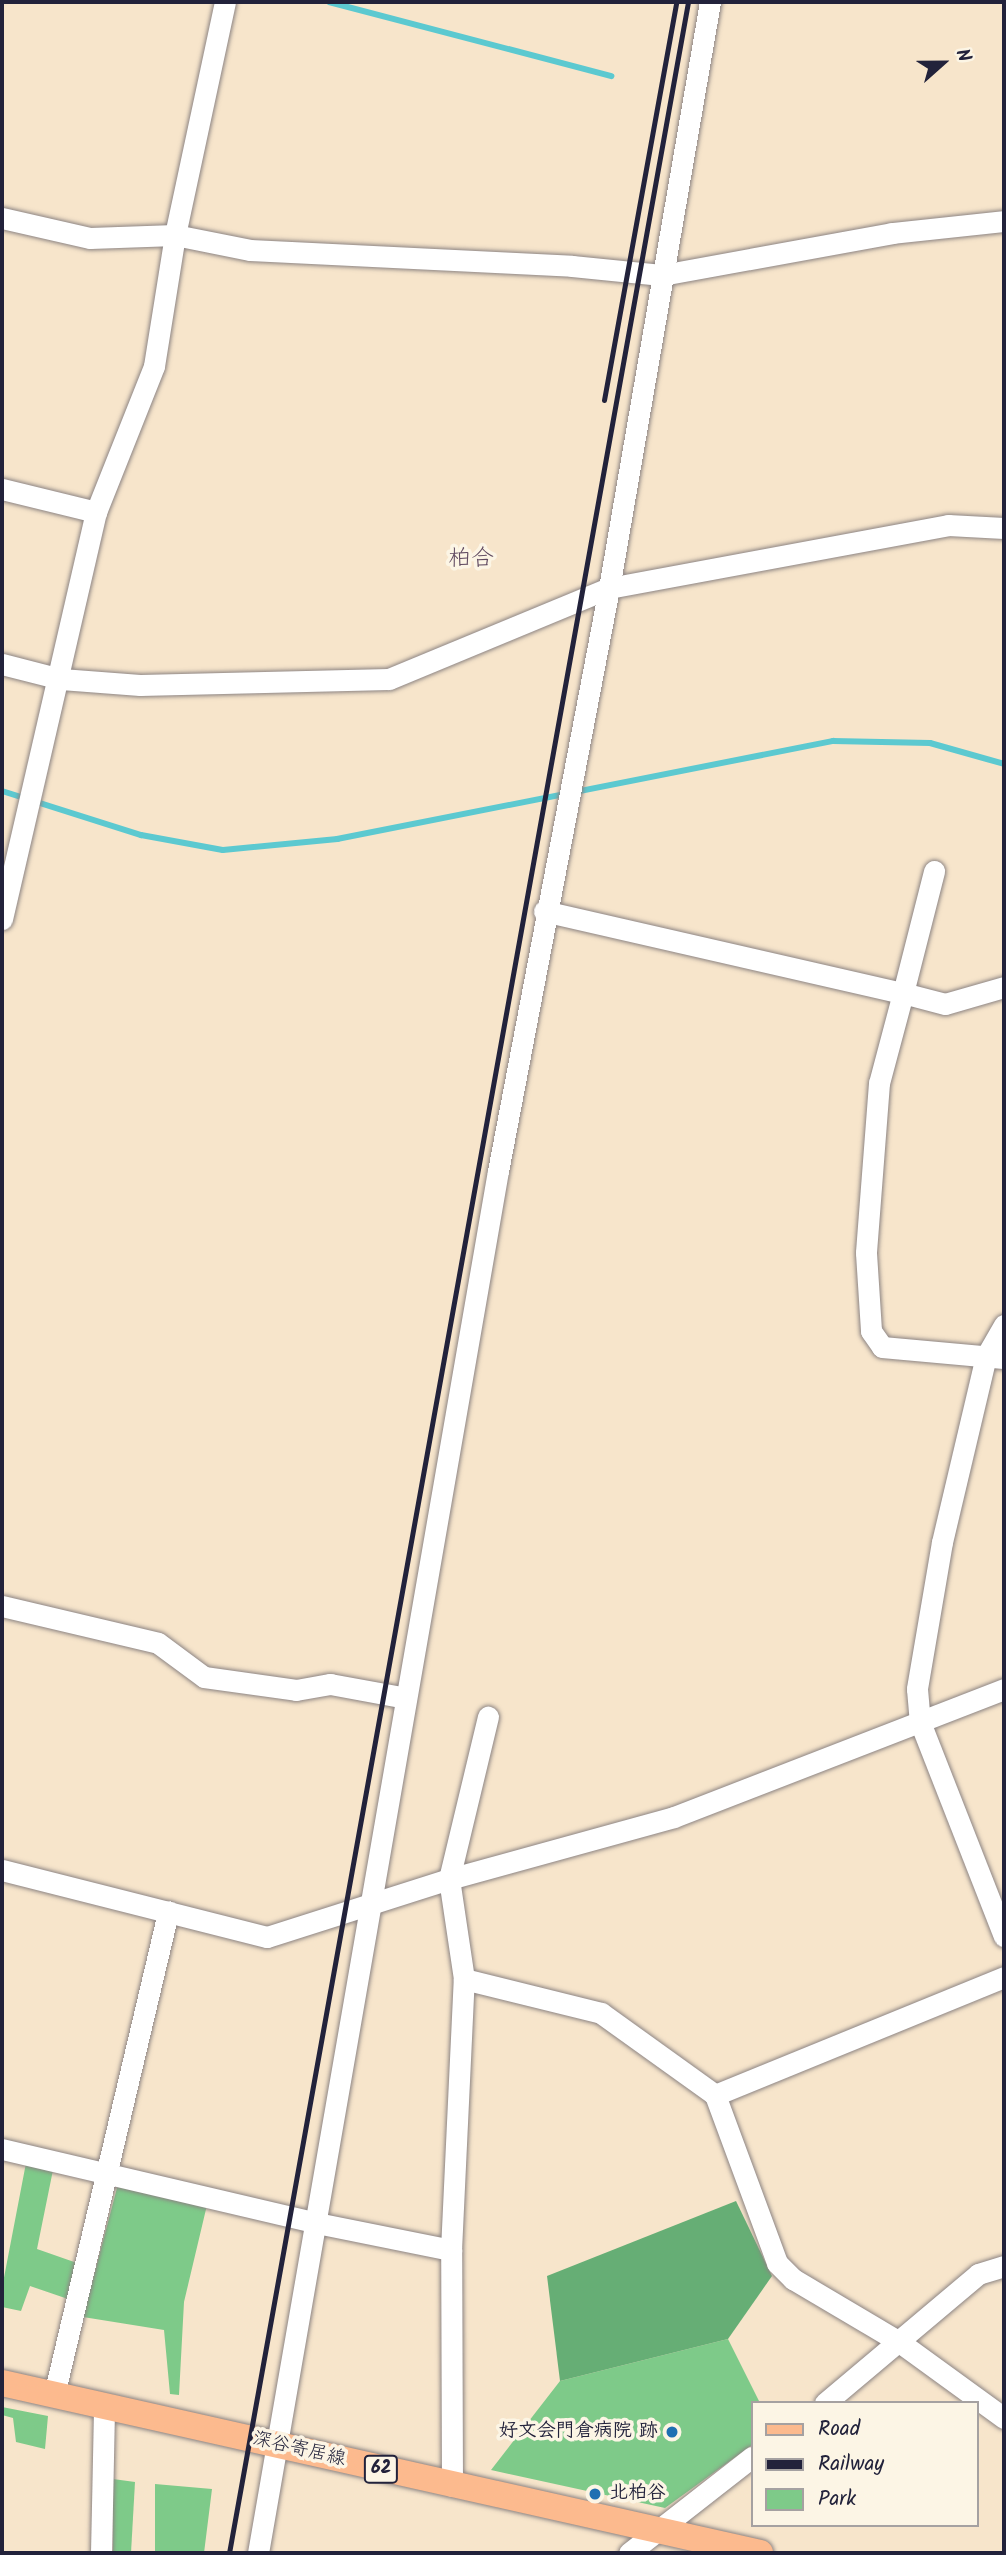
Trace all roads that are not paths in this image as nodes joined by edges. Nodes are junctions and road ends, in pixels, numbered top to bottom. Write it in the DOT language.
graph roads {
  1 [pos="225,2"];
  2 [pos="710,2"];
  3 [pos="2,218"];
  4 [pos="1004,220"];
  5 [pos="175,235"];
  6 [pos="662,275"];
  7 [pos="2,489"];
  8 [pos="96,512"];
  9 [pos="1004,528"];
  10 [pos="609,588"];
  11 [pos="2,664"];
  12 [pos="61,679"];
  13 [pos="934,871"];
  14 [pos="544,911"];
  15 [pos="2,919"];
  16 [pos="1004,987"];
  17 [pos="903,993"];
  18 [pos="1004,1325"];
  19 [pos="995,1357"];
  20 [pos="2,1606"];
  21 [pos="1004,1689"];
  22 [pos="407,1698"];
  23 [pos="488,1717"];
  24 [pos="920,1722"];
  25 [pos="2,1870"];
  26 [pos="449,1879"];
  27 [pos="370,1907"];
  28 [pos="168,1911"];
  29 [pos="1004,1936"];
  30 [pos="1004,1977"];
  31 [pos="464,1979"];
  32 [pos="715,2095"];
  33 [pos="2,2148"];
  34 [pos="108,2174"];
  35 [pos="317,2223"];
  36 [pos="451,2250"];
  37 [pos="1004,2266"];
  38 [pos="898,2341"];
  39 [pos="2,2383"];
  40 [pos="54,2395"];
  41 [pos="827,2401"];
  42 [pos="104,2406"];
  43 [pos="1004,2418"];
  44 [pos="278,2446"];
  45 [pos="750,2459"];
  46 [pos="452,2487"];
  47 [pos="654,2531"];
  48 [pos="101,2553"];
  49 [pos="258,2553"];
  50 [pos="629,2553"];
  51 [pos="760,2553"];
  1 -- 5 [label="street"];
  2 -- 6 [label="street"];
  3 -- 5 [label="street"];
  4 -- 6 [label="street"];
  5 -- 6 [label="street"];
  5 -- 8 [label="street"];
  6 -- 10 [label="street"];
  7 -- 8 [label="street"];
  8 -- 12 [label="street"];
  9 -- 10 [label="street"];
  10 -- 12 [label="street"];
  10 -- 14 [label="street"];
  11 -- 12 [label="street"];
  12 -- 15 [label="street"];
  13 -- 17 [label="street"];
  14 -- 17 [label="street"];
  14 -- 22 [label="street"];
  16 -- 17 [label="street"];
  17 -- 19 [label="street"];
  18 -- 19 [label="street"];
  19 -- 24 [label="street"];
  20 -- 22 [label="street"];
  21 -- 24 [label="street"];
  22 -- 27 [label="street"];
  23 -- 26 [label="street"];
  24 -- 26 [label="street"];
  24 -- 29 [label="street"];
  25 -- 28 [label="street"];
  26 -- 27 [label="street"];
  26 -- 31 [label="street"];
  27 -- 28 [label="street"];
  27 -- 35 [label="street"];
  28 -- 34 [label="street"];
  30 -- 32 [label="street"];
  31 -- 32 [label="street"];
  31 -- 36 [label="street"];
  32 -- 38 [label="street"];
  33 -- 34 [label="street"];
  34 -- 35 [label="street"];
  34 -- 40 [label="street"];
  35 -- 36 [label="street"];
  35 -- 44 [label="street"];
  36 -- 46 [label="street"];
  37 -- 38 [label="street"];
  38 -- 41 [label="street"];
  38 -- 43 [label="street"];
  39 -- 40 [label="main road, 深谷寄居線 / 62"];
  40 -- 42 [label="main road, 深谷寄居線 / 62"];
  42 -- 44 [label="main road, 深谷寄居線 / 62"];
  42 -- 48 [label="street"];
  44 -- 46 [label="main road, 深谷寄居線 / 62"];
  44 -- 49 [label="street"];
  45 -- 47 [label="street"];
  46 -- 47 [label="main road, 深谷寄居線 / 62"];
  47 -- 50 [label="street"];
  47 -- 51 [label="main road, 深谷寄居線 / 62"];
}
